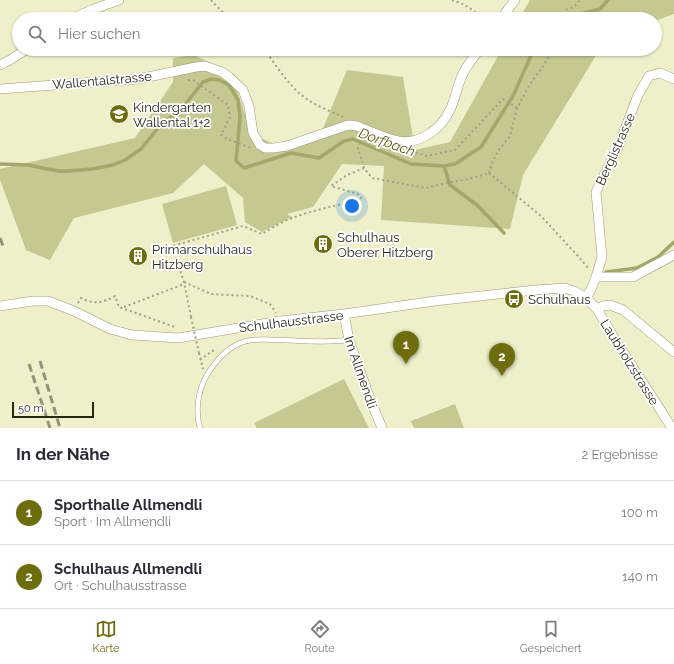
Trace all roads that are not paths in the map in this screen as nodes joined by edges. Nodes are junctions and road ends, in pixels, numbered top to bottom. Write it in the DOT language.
graph roads {
  1 [pos="119,0"];
  2 [pos="515,0"];
  3 [pos="87,12"];
  4 [pos="506,12"];
  5 [pos="16,56"];
  6 [pos="475,56"];
  7 [pos="0,65"];
  8 [pos="674,79"];
  9 [pos="0,89"];
  10 [pos="674,255"];
  11 [pos="596,277"];
  12 [pos="586,298"];
  13 [pos="0,306"];
  14 [pos="597,309"];
  15 [pos="344,314"];
  16 [pos="349,340"];
  17 [pos="674,352"];
  18 [pos="200,428"];
  19 [pos="382,428"];
  20 [pos="672,428"];
  1 -- 3 [label="street"];
  2 -- 4 [label="street"];
  5 -- 7 [label="street"];
  6 -- 9 [label="street, Wallentalstrasse"];
  8 -- 11 [label="street, Berglistrasse"];
  10 -- 11 [label="street"];
  11 -- 12 [label="street, Berglistrasse"];
  12 -- 14 [label="street, Laubholzstrasse"];
  12 -- 15 [label="street, Schulhausstrasse"];
  13 -- 15 [label="street, Schulhausstrasse"];
  14 -- 17 [label="street"];
  14 -- 20 [label="street, Laubholzstrasse"];
  15 -- 16 [label="street, Im Allmendli"];
  16 -- 18 [label="lane"];
  16 -- 19 [label="street, Im Allmendli"];
}
